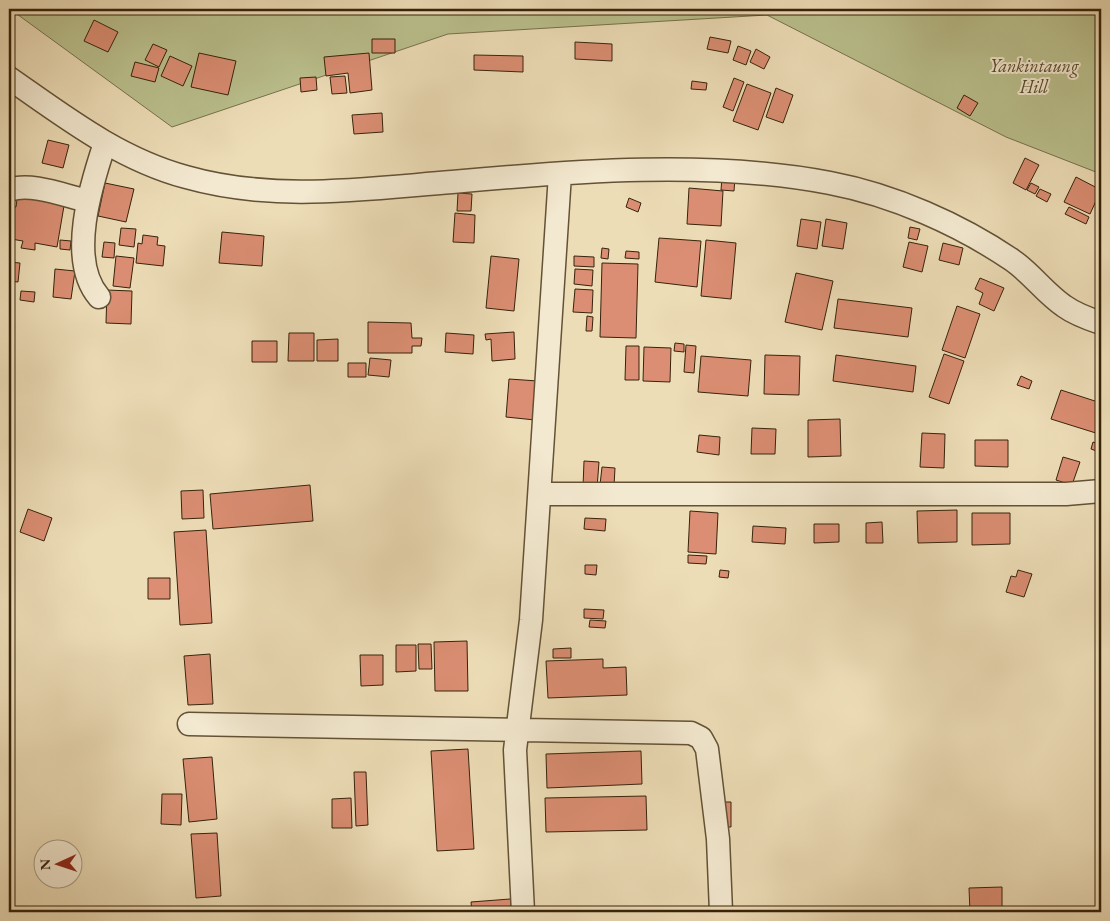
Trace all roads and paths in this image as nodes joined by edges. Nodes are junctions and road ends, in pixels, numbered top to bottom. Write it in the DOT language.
graph roads {
  1 [pos="9,78"];
  2 [pos="105,143"];
  3 [pos="560,174"];
  4 [pos="9,190"];
  5 [pos="88,201"];
  6 [pos="99,297"];
  7 [pos="1101,323"];
  8 [pos="1101,491"];
  9 [pos="540,494"];
  10 [pos="189,724"];
  11 [pos="518,731"];
  12 [pos="523,912"];
  13 [pos="721,912"];
  1 -- 2 [label="street"];
  2 -- 3 [label="street"];
  2 -- 5 [label="street"];
  3 -- 7 [label="street"];
  3 -- 9 [label="street"];
  4 -- 5 [label="street"];
  5 -- 6 [label="street"];
  8 -- 9 [label="street"];
  9 -- 11 [label="street"];
  10 -- 11 [label="street"];
  11 -- 12 [label="street"];
  11 -- 13 [label="street"];
}
